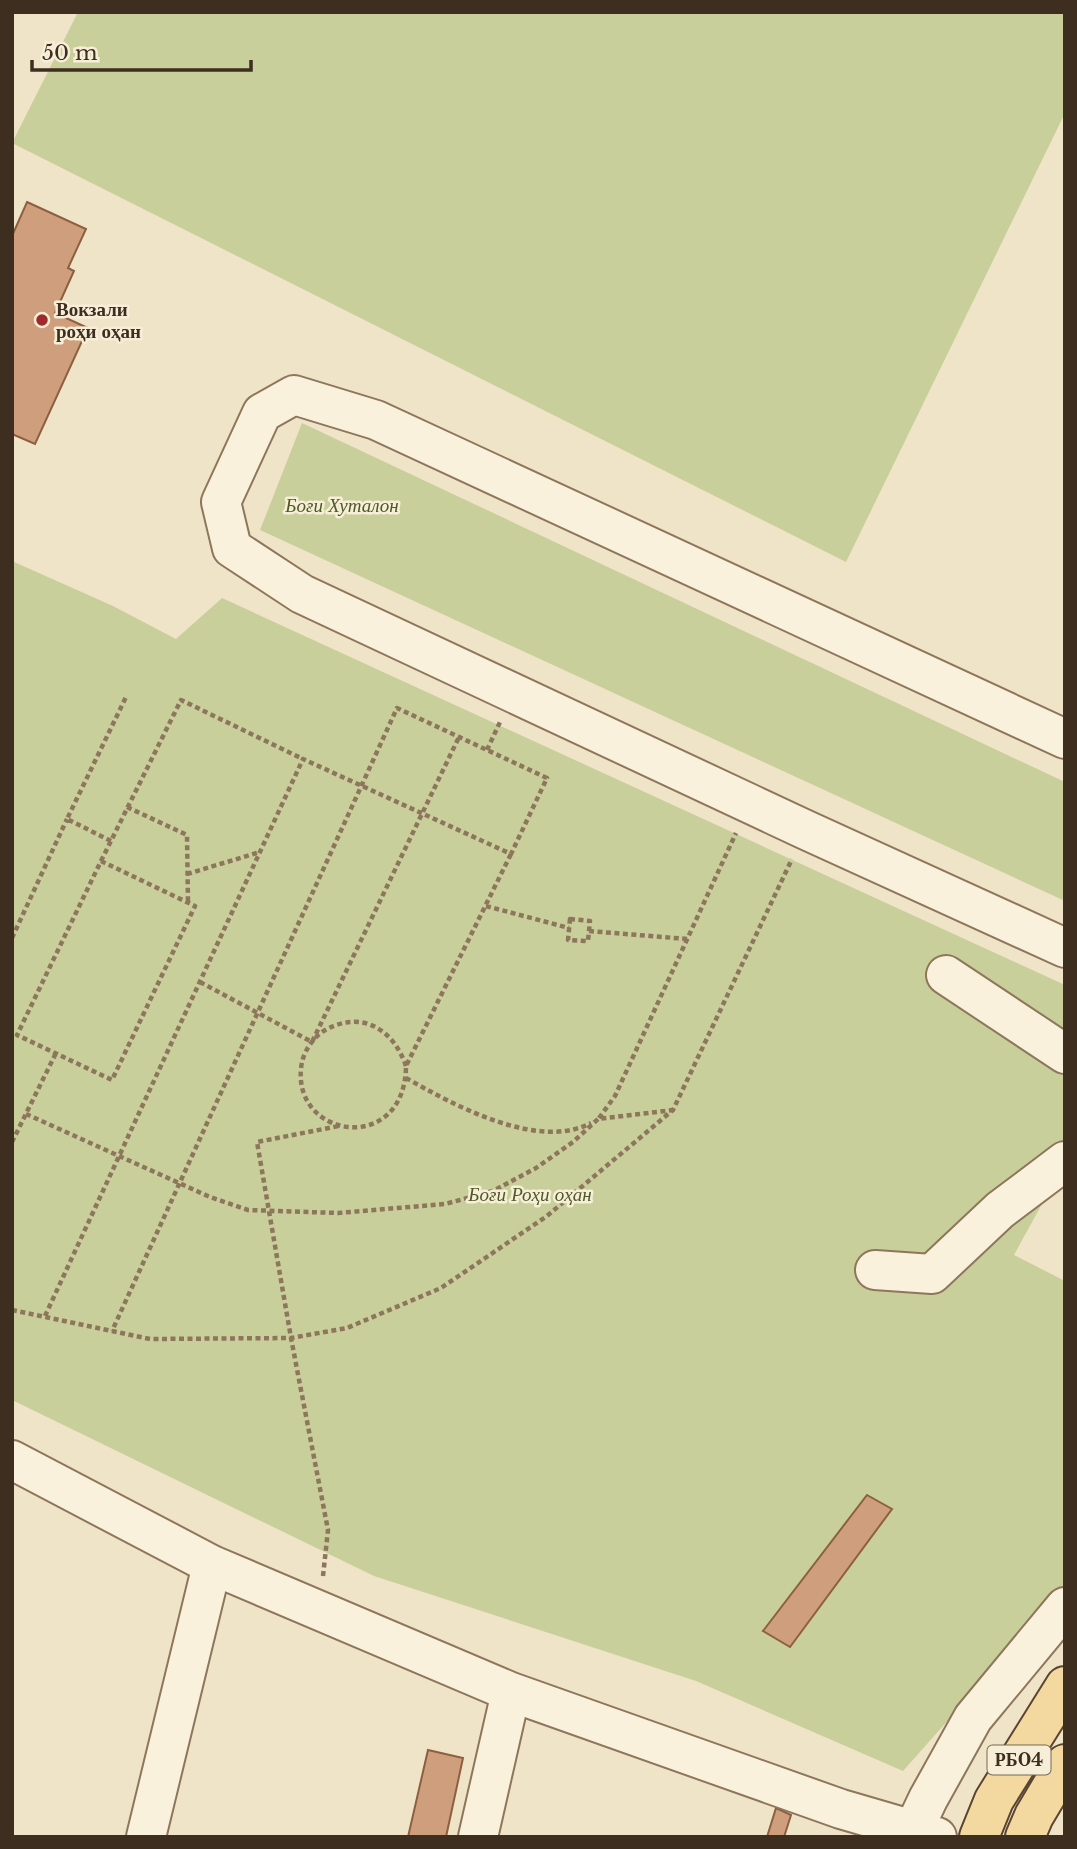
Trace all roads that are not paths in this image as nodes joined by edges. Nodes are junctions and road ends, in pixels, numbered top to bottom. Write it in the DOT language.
graph roads {
  1 [pos="1065,739"];
  2 [pos="1065,948"];
  3 [pos="946,975"];
  4 [pos="1065,1054"];
  5 [pos="1065,1161"];
  6 [pos="875,1270"];
  7 [pos="12,1460"];
  8 [pos="212,1565"];
  9 [pos="1065,1607"];
  10 [pos="1065,1686"];
  11 [pos="511,1692"];
  12 [pos="1065,1765"];
  13 [pos="920,1834"];
  14 [pos="146,1837"];
  15 [pos="478,1837"];
  16 [pos="979,1837"];
  17 [pos="1025,1837"];
  1 -- 2 [label="street"];
  3 -- 4 [label="street"];
  5 -- 6 [label="street"];
  7 -- 8 [label="street"];
  8 -- 11 [label="street"];
  8 -- 14 [label="street"];
  9 -- 13 [label="street"];
  10 -- 16 [label="main road, РБ04"];
  11 -- 13 [label="street"];
  11 -- 15 [label="street"];
  12 -- 17 [label="main road, РБ04"];
}
